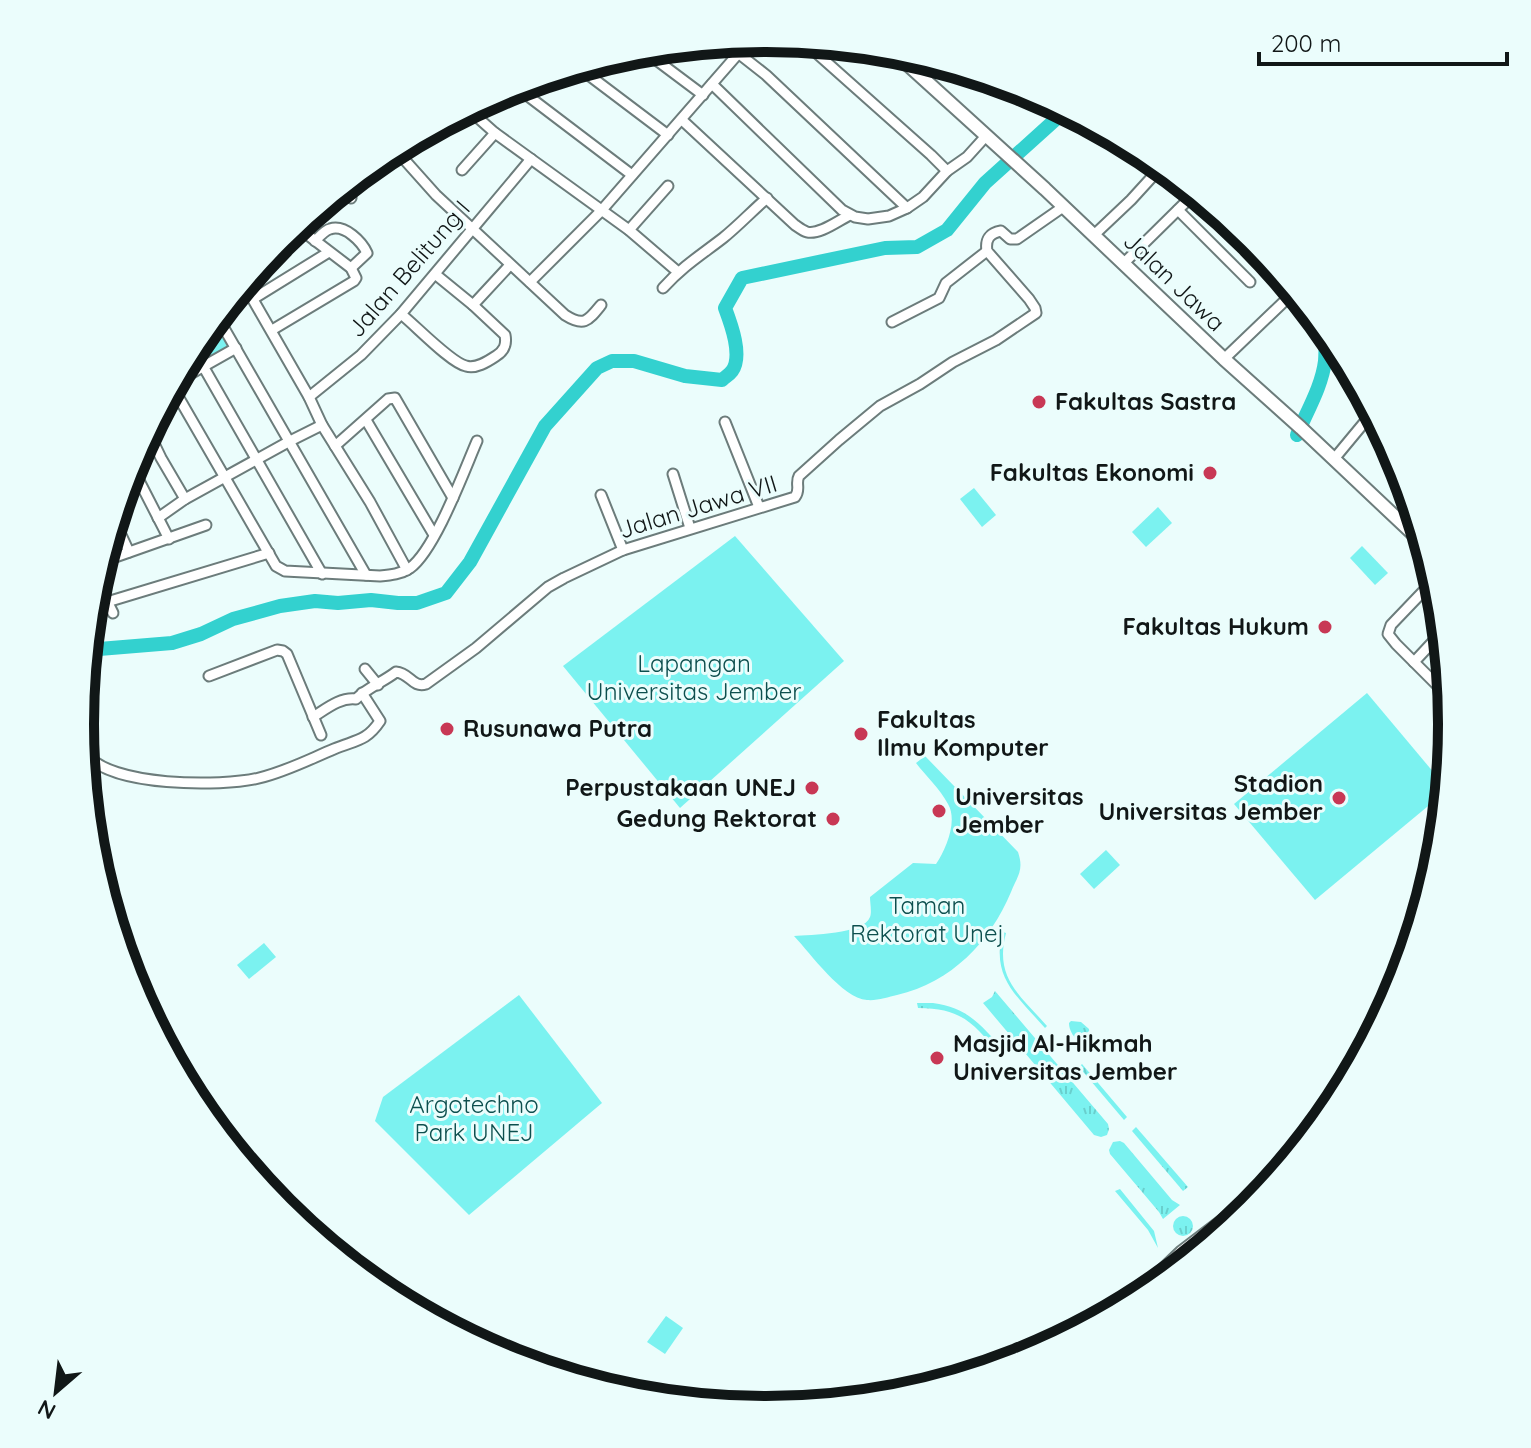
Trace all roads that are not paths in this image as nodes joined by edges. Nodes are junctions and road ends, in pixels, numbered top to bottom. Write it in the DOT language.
graph roads {
  1 [pos="738,53"];
  2 [pos="817,54"];
  3 [pos="658,61"];
  4 [pos="912,69"];
  5 [pos="590,76"];
  6 [pos="712,84"];
  7 [pos="703,95"];
  8 [pos="528,96"];
  9 [pos="477,117"];
  10 [pos="682,120"];
  11 [pos="495,133"];
  12 [pos="668,135"];
  13 [pos="990,139"];
  14 [pos="403,158"];
  15 [pos="531,159"];
  16 [pos="462,170"];
  17 [pos="947,171"];
  18 [pos="632,175"];
  19 [pos="1153,175"];
  20 [pos="668,186"];
  21 [pos="767,198"];
  22 [pos="1187,201"];
  23 [pos="1063,207"];
  24 [pos="907,208"];
  25 [pos="1178,210"];
  26 [pos="601,211"];
  27 [pos="850,215"];
  28 [pos="472,228"];
  29 [pos="629,230"];
  30 [pos="306,234"];
  31 [pos="1094,235"];
  32 [pos="315,241"];
  33 [pos="987,251"];
  34 [pos="329,252"];
  35 [pos="1123,264"];
  36 [pos="510,265"];
  37 [pos="351,268"];
  38 [pos="678,272"];
  39 [pos="435,274"];
  40 [pos="530,282"];
  41 [pos="1250,282"];
  42 [pos="663,288"];
  43 [pos="250,294"];
  44 [pos="253,299"];
  45 [pos="1286,299"];
  46 [pos="473,305"];
  47 [pos="601,305"];
  48 [pos="401,314"];
  49 [pos="892,322"];
  50 [pos="224,327"];
  51 [pos="272,330"];
  52 [pos="236,348"];
  53 [pos="1224,359"];
  54 [pos="203,366"];
  55 [pos="195,371"];
  56 [pos="180,396"];
  57 [pos="309,397"];
  58 [pos="366,420"];
  59 [pos="725,422"];
  60 [pos="1365,422"];
  61 [pos="322,425"];
  62 [pos="290,441"];
  63 [pos="477,441"];
  64 [pos="155,445"];
  65 [pos="335,446"];
  66 [pos="257,459"];
  67 [pos="1334,459"];
  68 [pos="673,474"];
  69 [pos="224,478"];
  70 [pos="139,481"];
  71 [pos="601,495"];
  72 [pos="453,498"];
  73 [pos="185,499"];
  74 [pos="759,507"];
  75 [pos="158,518"];
  76 [pos="206,525"];
  77 [pos="690,528"];
  78 [pos="1409,530"];
  79 [pos="121,535"];
  80 [pos="434,535"];
  81 [pos="169,539"];
  82 [pos="623,550"];
  83 [pos="129,552"];
  84 [pos="269,553"];
  85 [pos="114,557"];
  86 [pos="407,570"];
  87 [pos="322,574"];
  88 [pos="366,575"];
  89 [pos="1424,590"];
  90 [pos="105,598"];
  91 [pos="107,602"];
  92 [pos="113,613"];
  93 [pos="1433,642"];
  94 [pos="1414,662"];
  95 [pos="365,669"];
  96 [pos="209,676"];
  97 [pos="1436,681"];
  98 [pos="378,685"];
  99 [pos="362,693"];
  100 [pos="313,717"];
  101 [pos="321,735"];
  102 [pos="95,762"];
  1 -- 6 [label="street"];
  1 -- 24 [label="street"];
  2 -- 17 [label="street"];
  3 -- 7 [label="street"];
  4 -- 13 [label="main road, Jalan Jawa"];
  5 -- 12 [label="street"];
  6 -- 7 [label="street"];
  6 -- 27 [label="street"];
  7 -- 10 [label="street"];
  8 -- 18 [label="street"];
  9 -- 11 [label="street"];
  10 -- 12 [label="street"];
  10 -- 21 [label="street"];
  11 -- 15 [label="street"];
  11 -- 16 [label="street"];
  12 -- 18 [label="street"];
  13 -- 17 [label="street"];
  13 -- 23 [label="main road, Jalan Jawa"];
  14 -- 28 [label="street"];
  15 -- 26 [label="street"];
  15 -- 28 [label="street, Jalan Belitung I"];
  17 -- 24 [label="street"];
  18 -- 26 [label="street"];
  19 -- 31 [label="street"];
  20 -- 29 [label="street"];
  21 -- 27 [label="street"];
  21 -- 38 [label="street"];
  22 -- 25 [label="street"];
  23 -- 31 [label="main road, Jalan Jawa"];
  23 -- 33 [label="street"];
  24 -- 27 [label="street"];
  25 -- 35 [label="street"];
  25 -- 41 [label="street"];
  26 -- 29 [label="street"];
  26 -- 40 [label="street"];
  28 -- 36 [label="street"];
  28 -- 39 [label="street, Jalan Belitung I"];
  29 -- 38 [label="street"];
  30 -- 32 [label="street"];
  31 -- 35 [label="main road, Jalan Jawa"];
  32 -- 34 [label="street"];
  32 -- 37 [label="street"];
  33 -- 49 [label="street"];
  33 -- 74 [label="street, Jalan Jawa VII"];
  34 -- 37 [label="street"];
  34 -- 44 [label="street"];
  35 -- 53 [label="main road, Jalan Jawa"];
  36 -- 40 [label="street"];
  36 -- 46 [label="street"];
  37 -- 51 [label="street"];
  38 -- 42 [label="street"];
  39 -- 46 [label="street"];
  39 -- 48 [label="street, Jalan Belitung I"];
  40 -- 47 [label="street"];
  43 -- 44 [label="street"];
  44 -- 51 [label="street"];
  45 -- 53 [label="street"];
  46 -- 48 [label="street"];
  48 -- 57 [label="street, Jalan Belitung I"];
  50 -- 52 [label="street"];
  51 -- 57 [label="street"];
  52 -- 54 [label="street"];
  52 -- 62 [label="street"];
  53 -- 67 [label="main road, Jalan Jawa"];
  54 -- 55 [label="street"];
  54 -- 66 [label="street"];
  56 -- 69 [label="street"];
  57 -- 61 [label="street"];
  58 -- 65 [label="street"];
  58 -- 72 [label="street"];
  58 -- 80 [label="street"];
  59 -- 74 [label="street"];
  60 -- 67 [label="street"];
  61 -- 62 [label="street"];
  61 -- 65 [label="street"];
  62 -- 66 [label="street"];
  62 -- 88 [label="street"];
  63 -- 72 [label="street"];
  64 -- 73 [label="street"];
  65 -- 86 [label="street"];
  66 -- 69 [label="street"];
  66 -- 87 [label="street"];
  67 -- 78 [label="main road, Jalan Jawa"];
  68 -- 77 [label="street"];
  69 -- 73 [label="street"];
  69 -- 84 [label="street"];
  70 -- 75 [label="street"];
  71 -- 82 [label="street"];
  72 -- 80 [label="street"];
  73 -- 75 [label="street"];
  74 -- 77 [label="street, Jalan Jawa VII"];
  75 -- 81 [label="street"];
  76 -- 81 [label="street"];
  77 -- 82 [label="street, Jalan Jawa VII"];
  79 -- 83 [label="street"];
  80 -- 86 [label="street"];
  81 -- 83 [label="street"];
  82 -- 98 [label="street, Jalan Jawa VII"];
  83 -- 85 [label="street"];
  84 -- 87 [label="street"];
  84 -- 91 [label="street"];
  86 -- 88 [label="street"];
  87 -- 88 [label="street"];
  89 -- 94 [label="street"];
  90 -- 91 [label="street"];
  91 -- 92 [label="street"];
  93 -- 94 [label="street"];
  94 -- 97 [label="street"];
  95 -- 98 [label="street"];
  96 -- 100 [label="street"];
  98 -- 99 [label="street, Jalan Jawa VII"];
  99 -- 100 [label="street, Jalan Jawa VII"];
  99 -- 102 [label="street"];
  100 -- 101 [label="street"];
}
